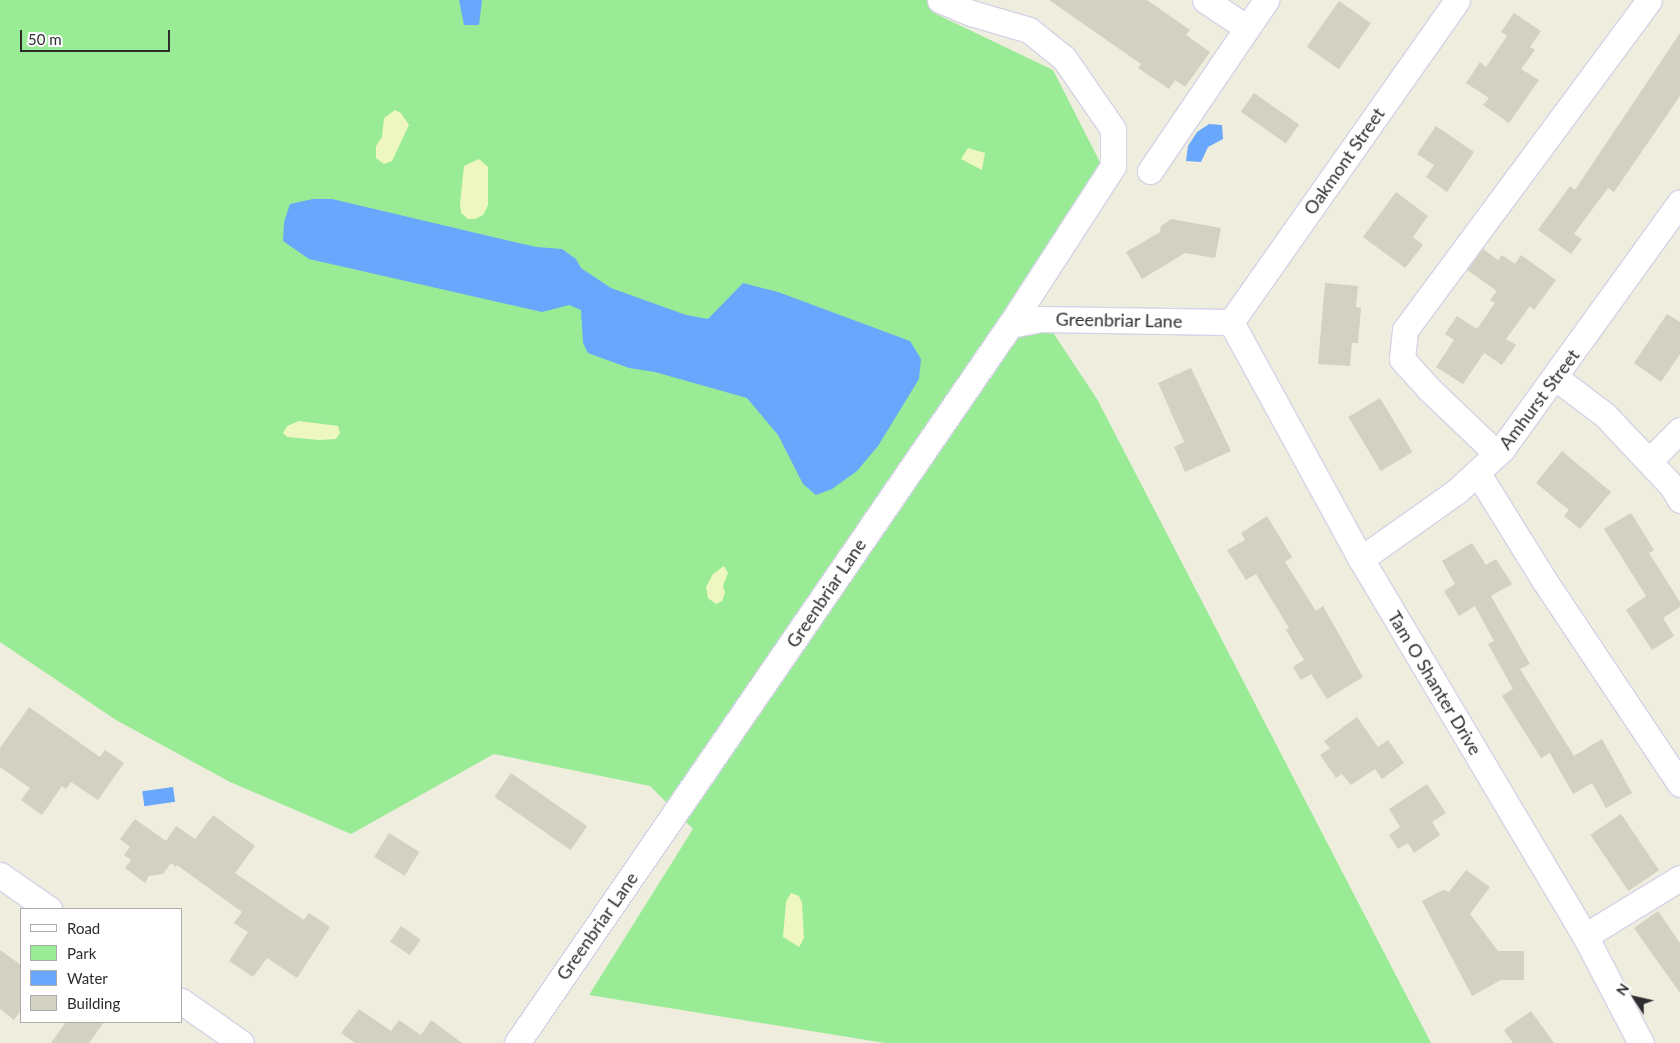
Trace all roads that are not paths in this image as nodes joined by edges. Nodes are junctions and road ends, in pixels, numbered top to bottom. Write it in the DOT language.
graph roads {
  1 [pos="940,0"];
  2 [pos="1205,0"];
  3 [pos="1266,0"];
  4 [pos="1457,0"];
  5 [pos="1649,0"];
  6 [pos="1247,28"];
  7 [pos="1150,171"];
  8 [pos="1680,202"];
  9 [pos="1231,322"];
  10 [pos="1010,324"];
  11 [pos="1556,378"];
  12 [pos="1680,430"];
  13 [pos="1497,454"];
  14 [pos="1649,461"];
  15 [pos="1478,472"];
  16 [pos="1680,500"];
  17 [pos="1361,559"];
  18 [pos="1680,784"];
  19 [pos="0,875"];
  20 [pos="1680,878"];
  21 [pos="48,908"];
  22 [pos="1585,936"];
  23 [pos="182,1002"];
  24 [pos="241,1043"];
  25 [pos="517,1043"];
  26 [pos="1641,1043"];
  1 -- 10 [label="street"];
  2 -- 6 [label="street"];
  3 -- 6 [label="street"];
  4 -- 9 [label="street, Oakmont Street"];
  5 -- 13 [label="street"];
  6 -- 7 [label="street"];
  8 -- 11 [label="street, Amhurst Street"];
  9 -- 10 [label="street, Greenbriar Lane"];
  9 -- 17 [label="street, Tam O Shanter Drive"];
  10 -- 25 [label="street, Greenbriar Lane"];
  11 -- 13 [label="street, Amhurst Street"];
  11 -- 14 [label="street"];
  12 -- 14 [label="street"];
  13 -- 15 [label="street, Amhurst Street"];
  14 -- 16 [label="street"];
  15 -- 17 [label="street, Amhurst Street"];
  15 -- 18 [label="street"];
  17 -- 22 [label="street, Tam O Shanter Drive"];
  19 -- 21 [label="street"];
  20 -- 22 [label="street"];
  22 -- 26 [label="street, Tam O Shanter Drive"];
  23 -- 24 [label="street"];
}
